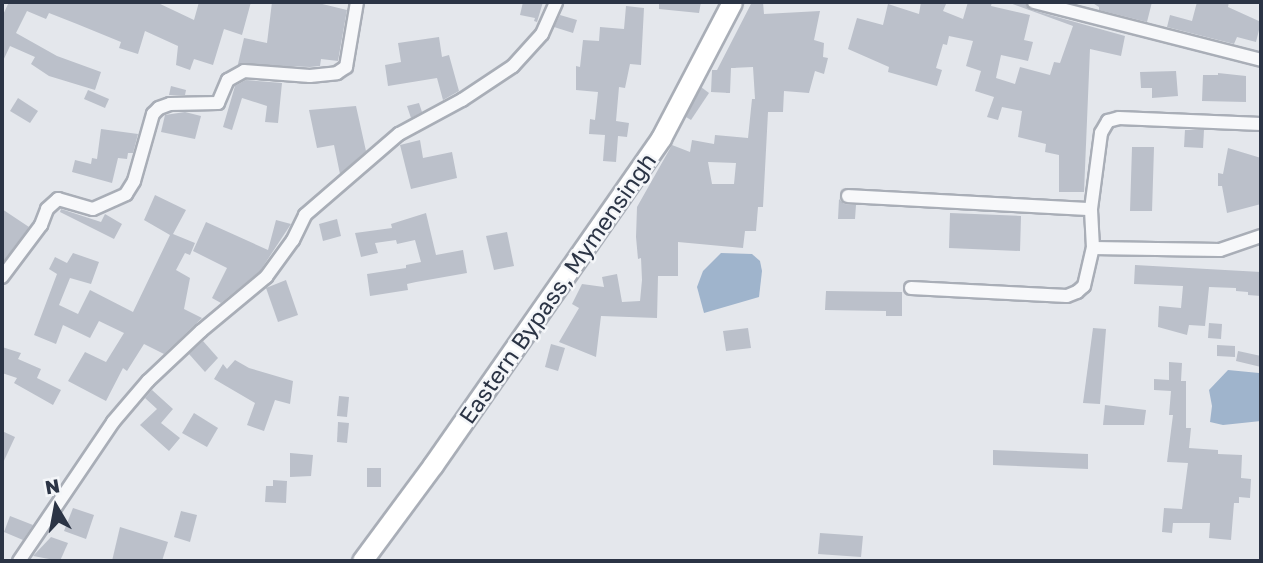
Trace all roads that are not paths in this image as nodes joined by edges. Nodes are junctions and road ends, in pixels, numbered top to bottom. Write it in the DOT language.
graph roads {
  1 [pos="358,2"];
  2 [pos="555,2"];
  3 [pos="732,2"];
  4 [pos="1034,2"];
  5 [pos="1261,60"];
  6 [pos="1261,124"];
  7 [pos="848,196"];
  8 [pos="1091,209"];
  9 [pos="1261,236"];
  10 [pos="1093,247"];
  11 [pos="2,277"];
  12 [pos="911,288"];
  13 [pos="19,561"];
  14 [pos="362,561"];
  1 -- 11 [label="street"];
  2 -- 13 [label="street"];
  3 -- 14 [label="highway, Eastern Bypass, Mymensingh"];
  4 -- 5 [label="street"];
  6 -- 8 [label="street"];
  7 -- 8 [label="street"];
  8 -- 10 [label="street"];
  9 -- 10 [label="street"];
  10 -- 12 [label="street"];
}
